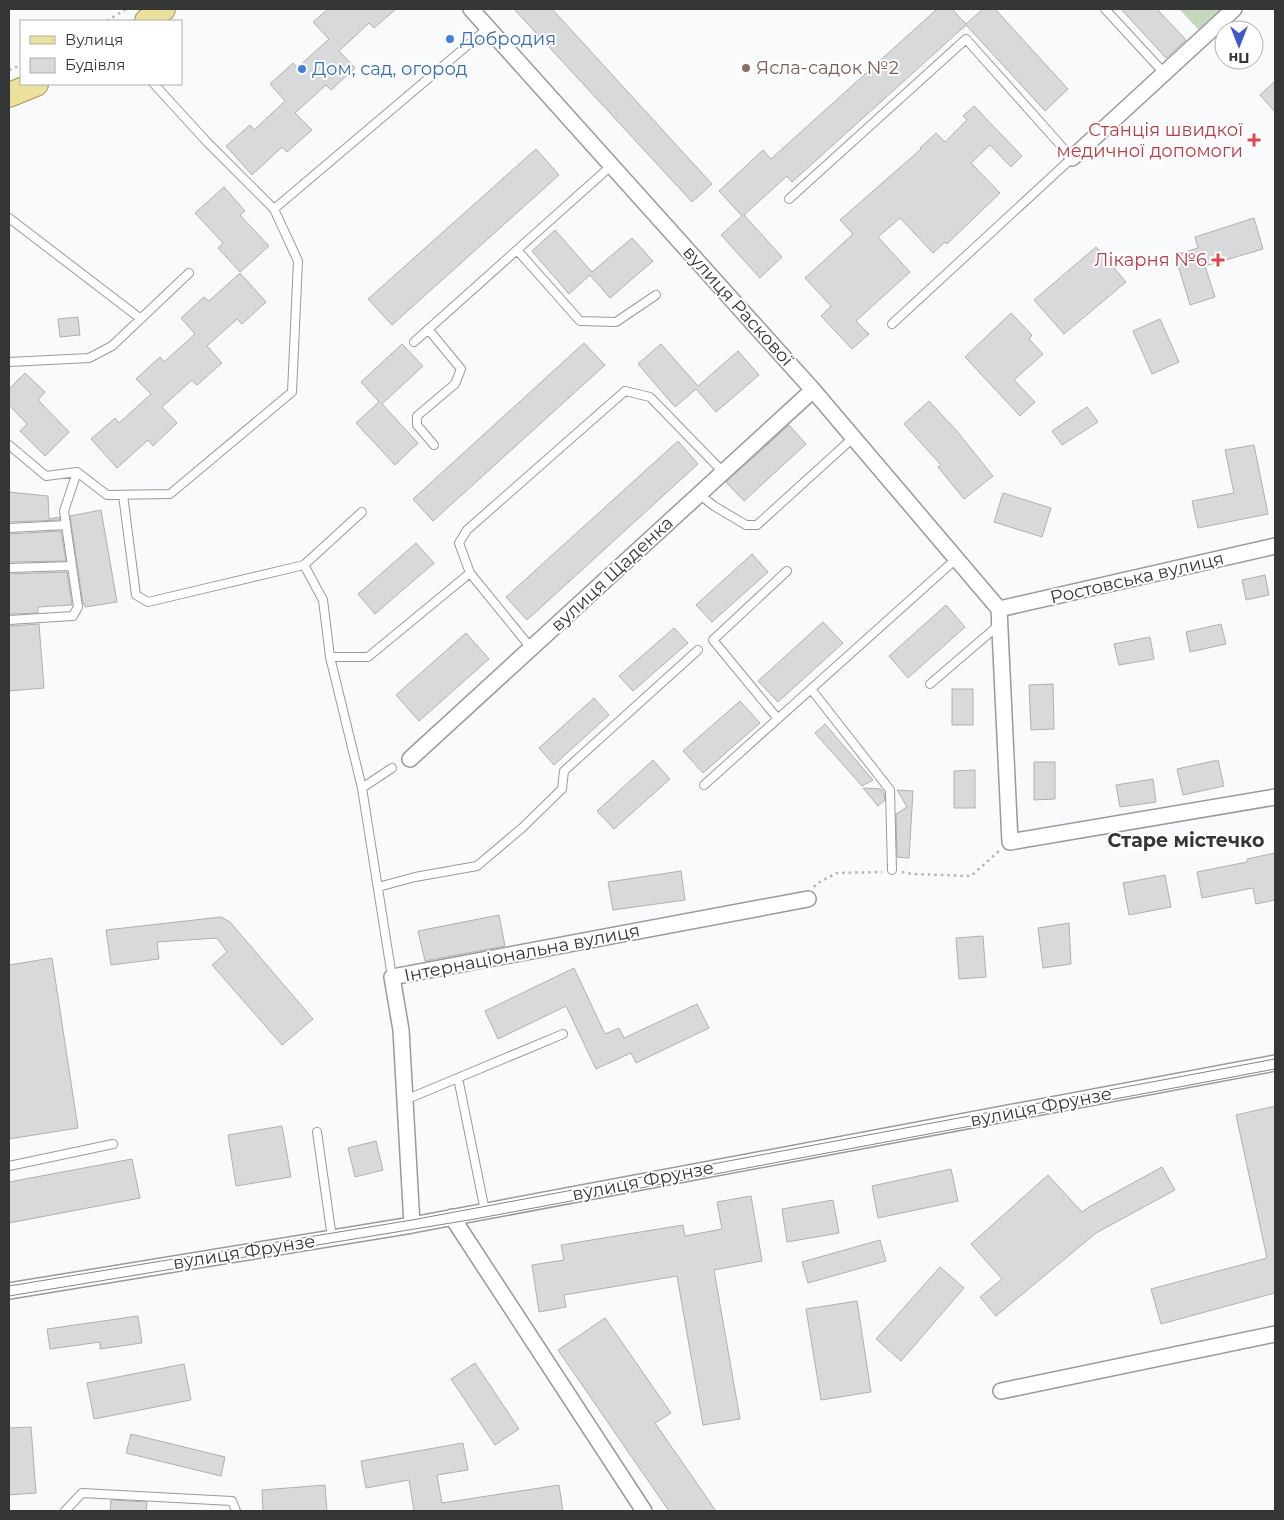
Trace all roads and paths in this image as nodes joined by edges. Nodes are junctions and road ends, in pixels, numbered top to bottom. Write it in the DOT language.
graph roads {
  1 [pos="126,9"];
  2 [pos="163,9"];
  3 [pos="471,9"];
  4 [pos="1105,9"];
  5 [pos="1234,9"];
  6 [pos="109,20"];
  7 [pos="148,20"];
  8 [pos="488,28"];
  9 [pos="1165,74"];
  10 [pos="34,85"];
  11 [pos="155,85"];
  12 [pos="9,95"];
  13 [pos="1072,158"];
  14 [pos="612,165"];
  15 [pos="789,199"];
  16 [pos="274,209"];
  17 [pos="9,218"];
  18 [pos="516,250"];
  19 [pos="189,273"];
  20 [pos="656,295"];
  21 [pos="141,319"];
  22 [pos="892,324"];
  23 [pos="428,329"];
  24 [pos="414,342"];
  25 [pos="9,362"];
  26 [pos="813,390"];
  27 [pos="854,437"];
  28 [pos="434,445"];
  29 [pos="9,446"];
  30 [pos="77,472"];
  31 [pos="723,472"];
  32 [pos="123,494"];
  33 [pos="699,494"];
  34 [pos="362,512"];
  35 [pos="66,525"];
  36 [pos="9,528"];
  37 [pos="1275,546"];
  38 [pos="956,559"];
  39 [pos="304,565"];
  40 [pos="72,566"];
  41 [pos="9,568"];
  42 [pos="787,570"];
  43 [pos="470,572"];
  44 [pos="999,617"];
  45 [pos="9,620"];
  46 [pos="531,648"];
  47 [pos="698,650"];
  48 [pos="330,657"];
  49 [pos="930,684"];
  50 [pos="811,689"];
  51 [pos="778,719"];
  52 [pos="410,759"];
  53 [pos="392,768"];
  54 [pos="704,785"];
  55 [pos="362,788"];
  56 [pos="1275,797"];
  57 [pos="1010,842"];
  58 [pos="892,870"];
  59 [pos="378,887"];
  60 [pos="808,899"];
  61 [pos="392,977"];
  62 [pos="563,1034"];
  63 [pos="1275,1063"];
  64 [pos="458,1078"];
  65 [pos="405,1100"];
  66 [pos="317,1132"];
  67 [pos="113,1144"];
  68 [pos="9,1166"];
  69 [pos="486,1211"];
  70 [pos="452,1217"];
  71 [pos="412,1225"];
  72 [pos="332,1238"];
  73 [pos="9,1291"];
  74 [pos="1275,1334"];
  75 [pos="1001,1391"];
  76 [pos="64,1511"];
  77 [pos="236,1511"];
  78 [pos="644,1511"];
  1 -- 6 [label="path"];
  2 -- 7 [label="main road"];
  3 -- 8 [label="street, вулиця Раскової"];
  4 -- 9 [label="lane"];
  5 -- 9 [label="street"];
  8 -- 14 [label="street, вулиця Раскової"];
  8 -- 16 [label="lane"];
  9 -- 13 [label="street"];
  10 -- 12 [label="main road"];
  11 -- 16 [label="lane"];
  13 -- 15 [label="lane"];
  13 -- 22 [label="lane"];
  14 -- 18 [label="lane"];
  14 -- 26 [label="street, вулиця Раскової"];
  16 -- 32 [label="lane"];
  17 -- 21 [label="lane"];
  18 -- 20 [label="lane"];
  18 -- 23 [label="lane"];
  19 -- 21 [label="lane"];
  21 -- 25 [label="lane"];
  23 -- 24 [label="lane"];
  23 -- 28 [label="lane"];
  26 -- 27 [label="street, вулиця Раскової"];
  26 -- 31 [label="street, вулиця Щаденка"];
  27 -- 33 [label="lane"];
  27 -- 38 [label="street, вулиця Раскової"];
  29 -- 30 [label="lane"];
  30 -- 32 [label="lane"];
  30 -- 35 [label="lane"];
  31 -- 33 [label="street, вулиця Щаденка"];
  31 -- 43 [label="lane"];
  32 -- 39 [label="lane"];
  33 -- 46 [label="street, вулиця Щаденка"];
  34 -- 39 [label="lane"];
  35 -- 36 [label="lane"];
  35 -- 40 [label="lane"];
  37 -- 44 [label="street, Ростовська вулиця"];
  38 -- 44 [label="street, вулиця Раскової"];
  38 -- 50 [label="lane"];
  39 -- 48 [label="lane"];
  40 -- 41 [label="lane"];
  40 -- 45 [label="lane"];
  42 -- 51 [label="lane"];
  43 -- 46 [label="lane"];
  43 -- 48 [label="lane"];
  44 -- 49 [label="lane"];
  44 -- 57 [label="street"];
  46 -- 52 [label="street, вулиця Щаденка"];
  47 -- 59 [label="lane"];
  48 -- 55 [label="lane"];
  50 -- 51 [label="lane"];
  50 -- 58 [label="lane"];
  51 -- 54 [label="lane"];
  53 -- 55 [label="lane"];
  55 -- 59 [label="lane"];
  56 -- 57 [label="street"];
  57 -- 58 [label="path"];
  58 -- 60 [label="path"];
  59 -- 61 [label="lane"];
  60 -- 61 [label="street, Інтернаціональна вулиця"];
  61 -- 65 [label="street, Інтернаціональна вулиця"];
  62 -- 64 [label="lane"];
  63 -- 69 [label="street, вулиця Фрунзе"];
  64 -- 65 [label="lane"];
  64 -- 69 [label="lane"];
  65 -- 71 [label="street, Інтернаціональна вулиця"];
  66 -- 72 [label="lane"];
  67 -- 68 [label="lane"];
  69 -- 70 [label="street, вулиця Фрунзе"];
  70 -- 71 [label="street, вулиця Фрунзе"];
  70 -- 78 [label="street"];
  71 -- 72 [label="street, вулиця Фрунзе"];
  72 -- 73 [label="street, вулиця Фрунзе"];
  74 -- 75 [label="street"];
  76 -- 77 [label="lane"];
}
